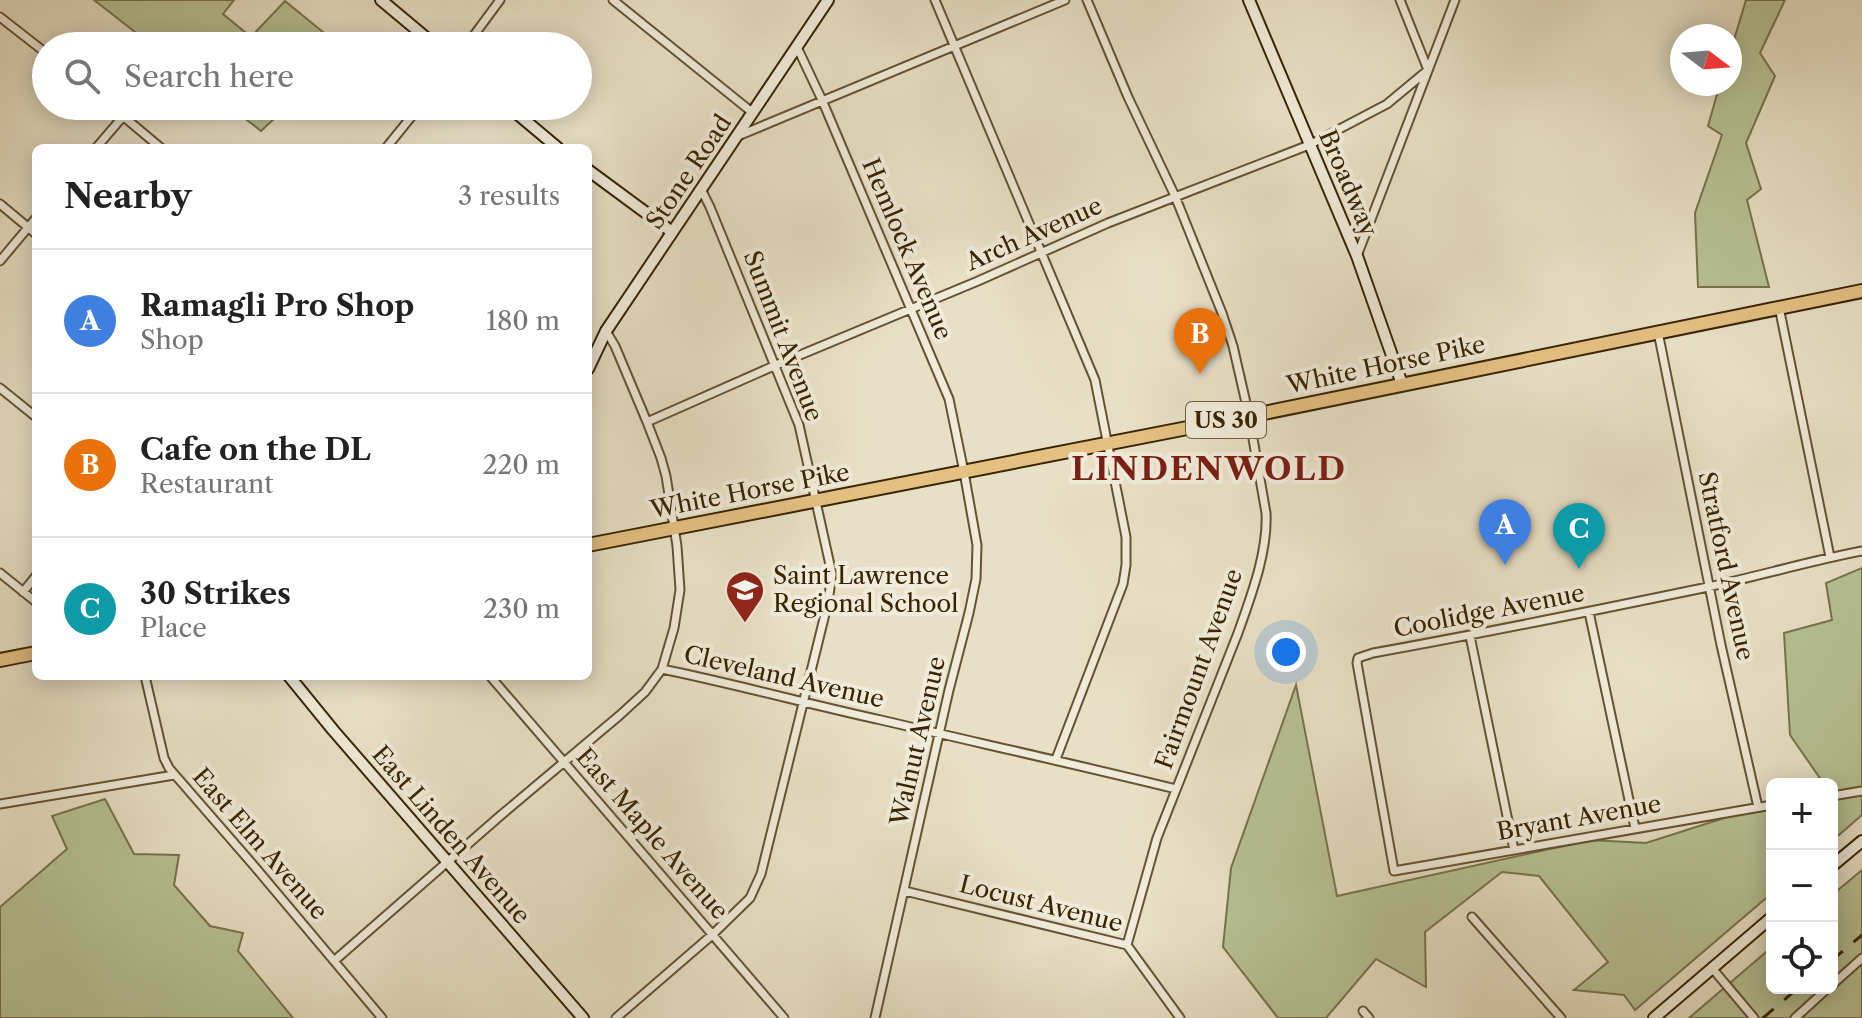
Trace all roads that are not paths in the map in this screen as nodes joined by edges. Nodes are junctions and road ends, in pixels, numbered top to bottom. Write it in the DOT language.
graph roads {
  1 [pos="381,0"];
  2 [pos="500,0"];
  3 [pos="613,0"];
  4 [pos="828,0"];
  5 [pos="935,0"];
  6 [pos="1065,0"];
  7 [pos="1087,0"];
  8 [pos="1249,0"];
  9 [pos="1400,0"];
  10 [pos="1455,0"];
  11 [pos="0,17"];
  12 [pos="419,32"];
  13 [pos="476,32"];
  14 [pos="32,42"];
  15 [pos="954,45"];
  16 [pos="797,47"];
  17 [pos="1428,70"];
  18 [pos="822,100"];
  19 [pos="753,113"];
  20 [pos="120,120"];
  21 [pos="129,120"];
  22 [pos="409,120"];
  23 [pos="525,120"];
  24 [pos="738,136"];
  25 [pos="100,144"];
  26 [pos="156,144"];
  27 [pos="389,144"];
  28 [pos="553,144"];
  29 [pos="1309,145"];
  30 [pos="592,173"];
  31 [pos="701,189"];
  32 [pos="1175,196"];
  33 [pos="0,204"];
  34 [pos="32,222"];
  35 [pos="28,227"];
  36 [pos="32,230"];
  37 [pos="672,232"];
  38 [pos="1043,253"];
  39 [pos="1357,256"];
  40 [pos="0,261"];
  41 [pos="1862,291"];
  42 [pos="1779,307"];
  43 [pos="911,310"];
  44 [pos="606,331"];
  45 [pos="1658,332"];
  46 [pos="592,361"];
  47 [pos="776,365"];
  48 [pos="1402,384"];
  49 [pos="0,388"];
  50 [pos="32,414"];
  51 [pos="1249,416"];
  52 [pos="647,422"];
  53 [pos="1107,443"];
  54 [pos="964,472"];
  55 [pos="816,500"];
  56 [pos="674,528"];
  57 [pos="592,544"];
  58 [pos="1862,551"];
  59 [pos="1830,557"];
  60 [pos="0,573"];
  61 [pos="32,581"];
  62 [pos="1711,586"];
  63 [pos="23,592"];
  64 [pos="32,599"];
  65 [pos="1589,612"];
  66 [pos="1470,636"];
  67 [pos="32,654"];
  68 [pos="0,660"];
  69 [pos="662,669"];
  70 [pos="146,680"];
  71 [pos="292,680"];
  72 [pos="493,680"];
  73 [pos="802,701"];
  74 [pos="940,733"];
  75 [pos="1056,759"];
  76 [pos="564,763"];
  77 [pos="174,775"];
  78 [pos="1176,789"];
  79 [pos="1862,791"];
  80 [pos="1838,795"];
  81 [pos="0,804"];
  82 [pos="1766,806"];
  83 [pos="1758,807"];
  84 [pos="1635,828"];
  85 [pos="1862,841"];
  86 [pos="1514,850"];
  87 [pos="1838,861"];
  88 [pos="448,862"];
  89 [pos="1394,871"];
  90 [pos="905,891"];
  91 [pos="1472,917"];
  92 [pos="1766,922"];
  93 [pos="712,935"];
  94 [pos="1127,945"];
  95 [pos="1862,958"];
  96 [pos="334,961"];
  97 [pos="1712,968"];
  98 [pos="1838,979"];
  99 [pos="1821,994"];
  100 [pos="1363,1011"];
  101 [pos="382,1018"];
  102 [pos="583,1018"];
  103 [pos="616,1018"];
  104 [pos="784,1018"];
  105 [pos="875,1018"];
  106 [pos="1180,1018"];
  107 [pos="1369,1018"];
  108 [pos="1561,1018"];
  109 [pos="1654,1018"];
  110 [pos="1754,1018"];
  111 [pos="1795,1018"];
  1 -- 12 [label="street"];
  2 -- 13 [label="street"];
  3 -- 19 [label="street"];
  4 -- 16 [label="street, Stone Road"];
  5 -- 15 [label="street"];
  6 -- 15 [label="street"];
  7 -- 32 [label="street, Fairmount Avenue"];
  8 -- 29 [label="street, Broadway"];
  9 -- 17 [label="street"];
  10 -- 17 [label="street"];
  11 -- 14 [label="street"];
  15 -- 18 [label="street"];
  15 -- 38 [label="street"];
  16 -- 18 [label="street, Hemlock Avenue"];
  16 -- 19 [label="street, Stone Road"];
  17 -- 29 [label="street, Arch Avenue"];
  17 -- 39 [label="street"];
  18 -- 24 [label="street"];
  18 -- 43 [label="street, Hemlock Avenue"];
  19 -- 24 [label="street, Stone Road"];
  20 -- 25 [label="street"];
  21 -- 26 [label="street"];
  22 -- 27 [label="street"];
  23 -- 28 [label="street"];
  24 -- 31 [label="street, Stone Road"];
  29 -- 32 [label="street, Arch Avenue"];
  29 -- 39 [label="street, Broadway"];
  30 -- 37 [label="street"];
  31 -- 37 [label="street, Stone Road"];
  31 -- 47 [label="street, Summit Avenue"];
  32 -- 38 [label="street, Arch Avenue"];
  32 -- 51 [label="street, Fairmount Avenue"];
  33 -- 35 [label="street"];
  34 -- 35 [label="street"];
  35 -- 36 [label="street"];
  35 -- 40 [label="street"];
  37 -- 44 [label="street, Stone Road"];
  38 -- 43 [label="street, Arch Avenue"];
  38 -- 53 [label="street"];
  39 -- 48 [label="street, Broadway"];
  41 -- 42 [label="highway, White Horse Pike / US 30"];
  42 -- 45 [label="highway, White Horse Pike / US 30"];
  42 -- 59 [label="street"];
  43 -- 47 [label="street, Arch Avenue"];
  43 -- 54 [label="street, Hemlock Avenue"];
  44 -- 46 [label="street, Stone Road"];
  44 -- 52 [label="street"];
  45 -- 48 [label="highway, White Horse Pike / US 30"];
  45 -- 62 [label="street, Stratford Avenue"];
  47 -- 52 [label="street, Arch Avenue"];
  47 -- 55 [label="street, Summit Avenue"];
  48 -- 51 [label="highway, White Horse Pike / US 30"];
  49 -- 50 [label="street"];
  51 -- 53 [label="highway, White Horse Pike / US 30"];
  51 -- 78 [label="street, Fairmount Avenue"];
  52 -- 56 [label="street"];
  53 -- 54 [label="highway, White Horse Pike / US 30"];
  53 -- 75 [label="street"];
  54 -- 55 [label="highway, White Horse Pike / US 30"];
  54 -- 74 [label="street, Walnut Avenue"];
  55 -- 56 [label="highway, White Horse Pike / US 30"];
  55 -- 73 [label="street, Summit Avenue"];
  56 -- 57 [label="highway, White Horse Pike / US 30"];
  56 -- 69 [label="street"];
  58 -- 59 [label="street, Coolidge Avenue"];
  59 -- 62 [label="street, Coolidge Avenue"];
  60 -- 63 [label="street"];
  61 -- 63 [label="street"];
  62 -- 65 [label="street, Coolidge Avenue"];
  62 -- 83 [label="street, Stratford Avenue"];
  63 -- 64 [label="street"];
  65 -- 66 [label="street, Coolidge Avenue"];
  65 -- 84 [label="street"];
  66 -- 86 [label="street"];
  66 -- 89 [label="street, Coolidge Avenue"];
  67 -- 68 [label="highway"];
  69 -- 73 [label="street, Cleveland Avenue"];
  69 -- 76 [label="street"];
  70 -- 77 [label="street, East Elm Avenue"];
  71 -- 88 [label="street, East Linden Avenue"];
  72 -- 76 [label="street, East Maple Avenue"];
  73 -- 74 [label="street, Cleveland Avenue"];
  73 -- 93 [label="street, Summit Avenue"];
  74 -- 75 [label="street, Cleveland Avenue"];
  74 -- 90 [label="street, Walnut Avenue"];
  75 -- 78 [label="street, Cleveland Avenue"];
  76 -- 88 [label="street"];
  76 -- 93 [label="street, East Maple Avenue"];
  77 -- 81 [label="street"];
  77 -- 96 [label="street, East Elm Avenue"];
  78 -- 94 [label="street, Fairmount Avenue"];
  79 -- 80 [label="street"];
  82 -- 83 [label="street, Bryant Avenue"];
  83 -- 84 [label="street, Bryant Avenue"];
  84 -- 86 [label="street, Bryant Avenue"];
  85 -- 87 [label="street"];
  86 -- 89 [label="street, Bryant Avenue"];
  88 -- 96 [label="street"];
  88 -- 102 [label="street, East Linden Avenue"];
  90 -- 94 [label="street, Locust Avenue"];
  90 -- 105 [label="street, Walnut Avenue"];
  91 -- 108 [label="street"];
  92 -- 97 [label="street"];
  93 -- 103 [label="street"];
  93 -- 104 [label="street, East Maple Avenue"];
  94 -- 106 [label="street, Locust Avenue"];
  95 -- 98 [label="street"];
  96 -- 101 [label="street, East Elm Avenue"];
  97 -- 109 [label="street"];
  97 -- 110 [label="street"];
  99 -- 111 [label="street"];
  100 -- 107 [label="street"];
}
